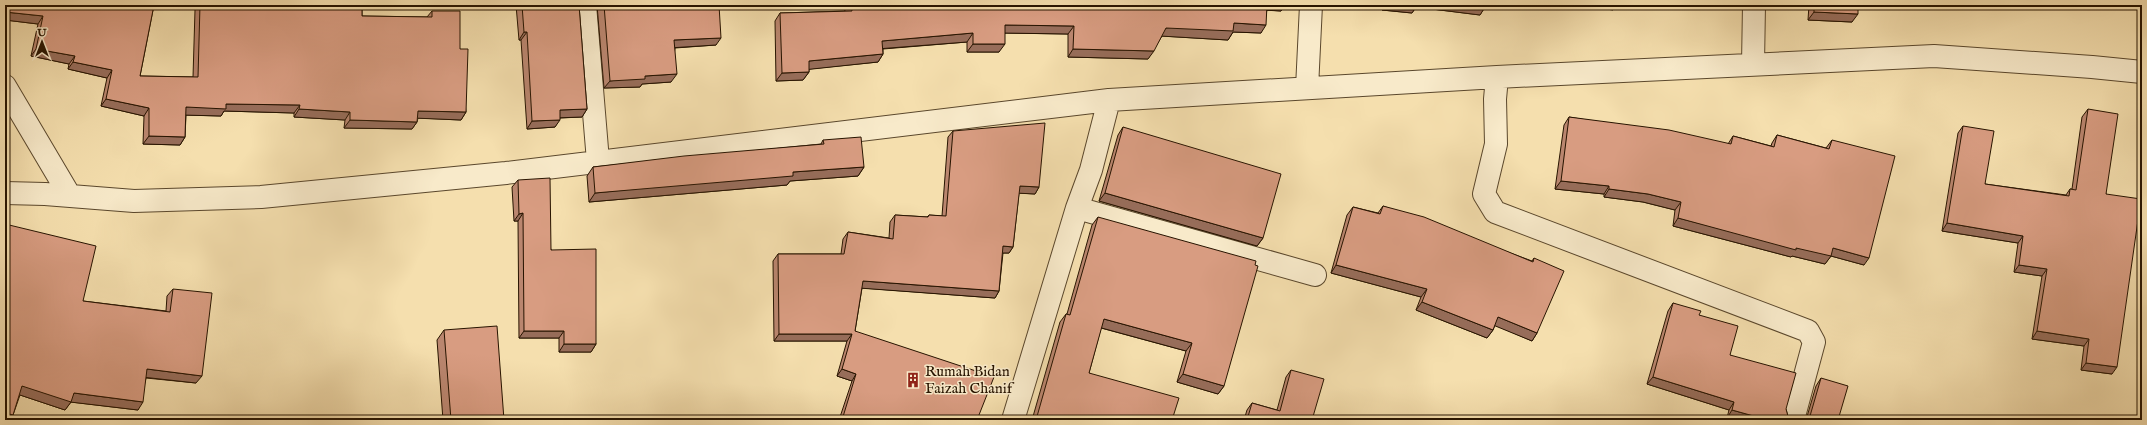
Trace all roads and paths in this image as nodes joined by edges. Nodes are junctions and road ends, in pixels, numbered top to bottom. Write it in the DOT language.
graph roads {
  1 [pos="585,5"];
  2 [pos="1311,5"];
  3 [pos="1754,5"];
  4 [pos="1753,64"];
  5 [pos="2142,72"];
  6 [pos="1497,77"];
  7 [pos="5,86"];
  8 [pos="1307,88"];
  9 [pos="1109,100"];
  10 [pos="598,161"];
  11 [pos="5,193"];
  12 [pos="70,196"];
  13 [pos="1077,208"];
  14 [pos="1315,275"];
  15 [pos="1013,420"];
  16 [pos="1793,420"];
  1 -- 10 [label="street"];
  2 -- 8 [label="street"];
  3 -- 4 [label="street"];
  4 -- 5 [label="street"];
  4 -- 6 [label="street"];
  6 -- 8 [label="street"];
  6 -- 16 [label="street"];
  7 -- 12 [label="street"];
  8 -- 9 [label="street"];
  9 -- 10 [label="street"];
  9 -- 13 [label="street"];
  10 -- 12 [label="street"];
  11 -- 12 [label="street"];
  13 -- 14 [label="street"];
  13 -- 15 [label="street"];
}
